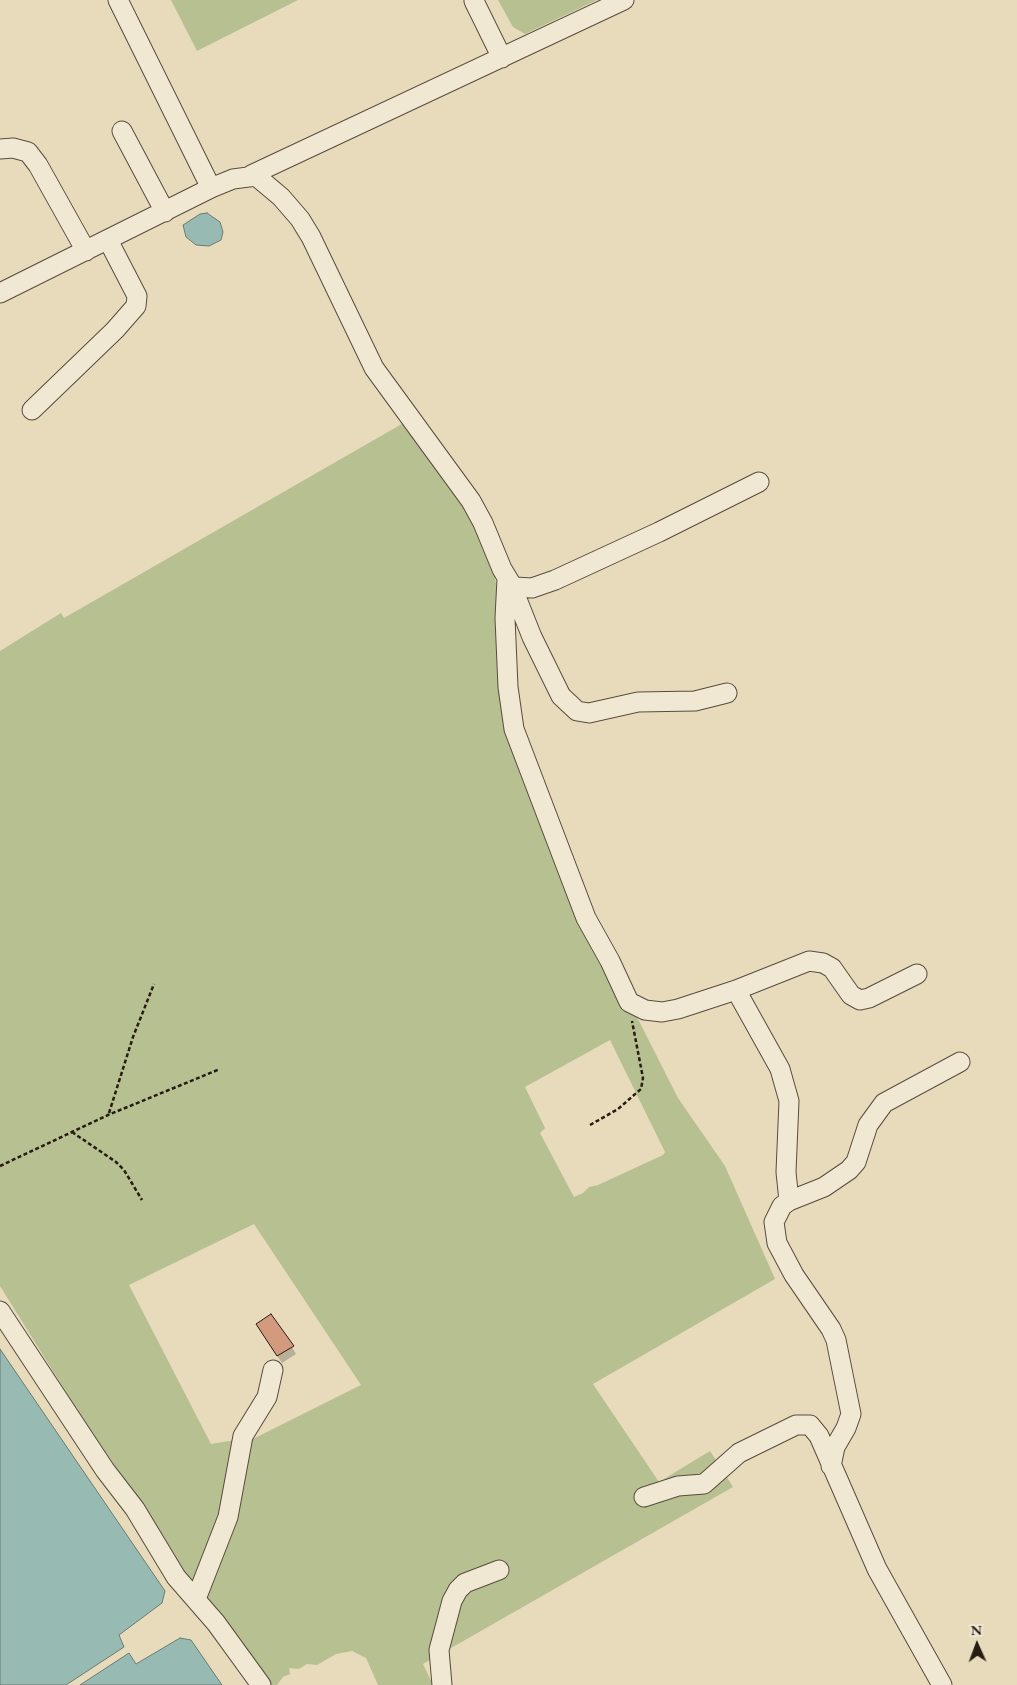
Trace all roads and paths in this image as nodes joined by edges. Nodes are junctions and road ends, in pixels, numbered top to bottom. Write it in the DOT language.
graph roads {
  1 [pos="118,0"];
  2 [pos="624,0"];
  3 [pos="474,1"];
  4 [pos="502,58"];
  5 [pos="122,131"];
  6 [pos="0,149"];
  7 [pos="251,175"];
  8 [pos="211,188"];
  9 [pos="165,212"];
  10 [pos="108,240"];
  11 [pos="86,251"];
  12 [pos="0,293"];
  13 [pos="32,410"];
  14 [pos="759,482"];
  15 [pos="509,582"];
  16 [pos="727,693"];
  17 [pos="917,974"];
  18 [pos="154,984"];
  19 [pos="736,990"];
  20 [pos="629,1002"];
  21 [pos="960,1062"];
  22 [pos="220,1069"];
  23 [pos="108,1114"];
  24 [pos="590,1125"];
  25 [pos="72,1132"];
  26 [pos="0,1166"];
  27 [pos="142,1200"];
  28 [pos="789,1201"];
  29 [pos="0,1311"];
  30 [pos="273,1370"];
  31 [pos="831,1466"];
  32 [pos="644,1497"];
  33 [pos="499,1570"];
  34 [pos="196,1599"];
  35 [pos="261,1685"];
  36 [pos="442,1685"];
  37 [pos="942,1685"];
  1 -- 8 [label="lane"];
  2 -- 4 [label="lane"];
  3 -- 4 [label="lane"];
  4 -- 7 [label="lane"];
  5 -- 9 [label="lane"];
  6 -- 11 [label="lane"];
  7 -- 8 [label="lane"];
  7 -- 15 [label="lane"];
  8 -- 9 [label="lane"];
  9 -- 10 [label="lane"];
  10 -- 11 [label="lane"];
  10 -- 13 [label="lane"];
  11 -- 12 [label="lane"];
  14 -- 15 [label="lane"];
  15 -- 16 [label="lane"];
  15 -- 20 [label="lane"];
  17 -- 19 [label="lane"];
  18 -- 23 [label="path"];
  19 -- 20 [label="lane"];
  19 -- 28 [label="lane"];
  20 -- 24 [label="path"];
  21 -- 28 [label="lane"];
  22 -- 23 [label="path"];
  23 -- 25 [label="path"];
  25 -- 26 [label="path"];
  25 -- 27 [label="path"];
  28 -- 31 [label="lane"];
  29 -- 34 [label="lane"];
  30 -- 34 [label="lane"];
  31 -- 32 [label="lane"];
  31 -- 37 [label="lane"];
  33 -- 36 [label="lane"];
  34 -- 35 [label="lane"];
}
